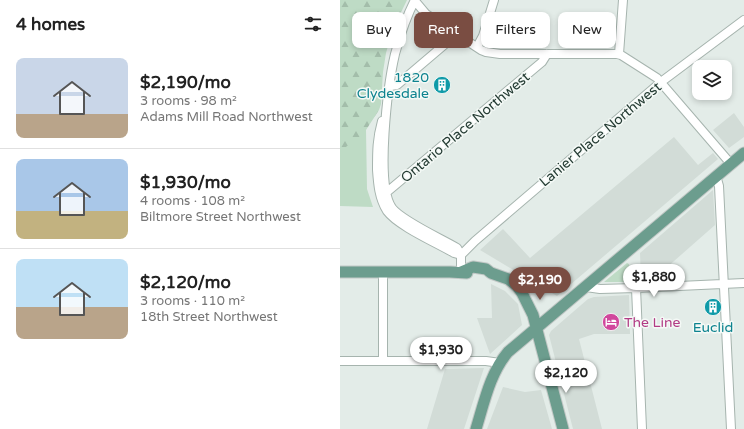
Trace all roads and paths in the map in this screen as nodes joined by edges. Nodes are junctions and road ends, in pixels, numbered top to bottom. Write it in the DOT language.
graph roads {
  1 [pos="415,0"];
  2 [pos="494,0"];
  3 [pos="623,0"];
  4 [pos="424,12"];
  5 [pos="744,20"];
  6 [pos="473,44"];
  7 [pos="477,47"];
  8 [pos="441,48"];
  9 [pos="547,54"];
  10 [pos="619,54"];
  11 [pos="661,82"];
  12 [pos="390,86"];
  13 [pos="744,153"];
  14 [pos="730,164"];
  15 [pos="716,176"];
  16 [pos="384,195"];
  17 [pos="461,255"];
  18 [pos="340,272"];
  19 [pos="383,272"];
  20 [pos="461,272"];
  21 [pos="744,283"];
  22 [pos="724,284"];
  23 [pos="586,287"];
  24 [pos="636,288"];
  25 [pos="537,328"];
  26 [pos="340,361"];
  27 [pos="383,361"];
  28 [pos="500,363"];
  29 [pos="476,429"];
  30 [pos="563,429"];
  31 [pos="642,429"];
  32 [pos="732,429"];
  1 -- 4 [label="street"];
  1 -- 12 [label="street"];
  2 -- 7 [label="street"];
  3 -- 10 [label="street"];
  5 -- 11 [label="street, Lanier Place Northwest"];
  6 -- 7 [label="street"];
  7 -- 9 [label="street"];
  8 -- 12 [label="street"];
  9 -- 10 [label="street"];
  9 -- 16 [label="street, Ontario Place Northwest"];
  10 -- 11 [label="street"];
  11 -- 14 [label="street"];
  11 -- 17 [label="street, Lanier Place Northwest"];
  12 -- 16 [label="street"];
  13 -- 14 [label="main road"];
  14 -- 15 [label="main road"];
  15 -- 22 [label="street"];
  15 -- 23 [label="main road"];
  16 -- 17 [label="street"];
  17 -- 20 [label="street"];
  18 -- 19 [label="main road"];
  19 -- 20 [label="main road"];
  19 -- 27 [label="street"];
  20 -- 25 [label="main road"];
  21 -- 22 [label="street"];
  22 -- 24 [label="street"];
  22 -- 32 [label="street"];
  23 -- 24 [label="street"];
  23 -- 25 [label="main road"];
  24 -- 31 [label="street"];
  25 -- 28 [label="main road"];
  25 -- 30 [label="main road"];
  26 -- 27 [label="street"];
  27 -- 28 [label="street"];
  28 -- 29 [label="main road"];
}
